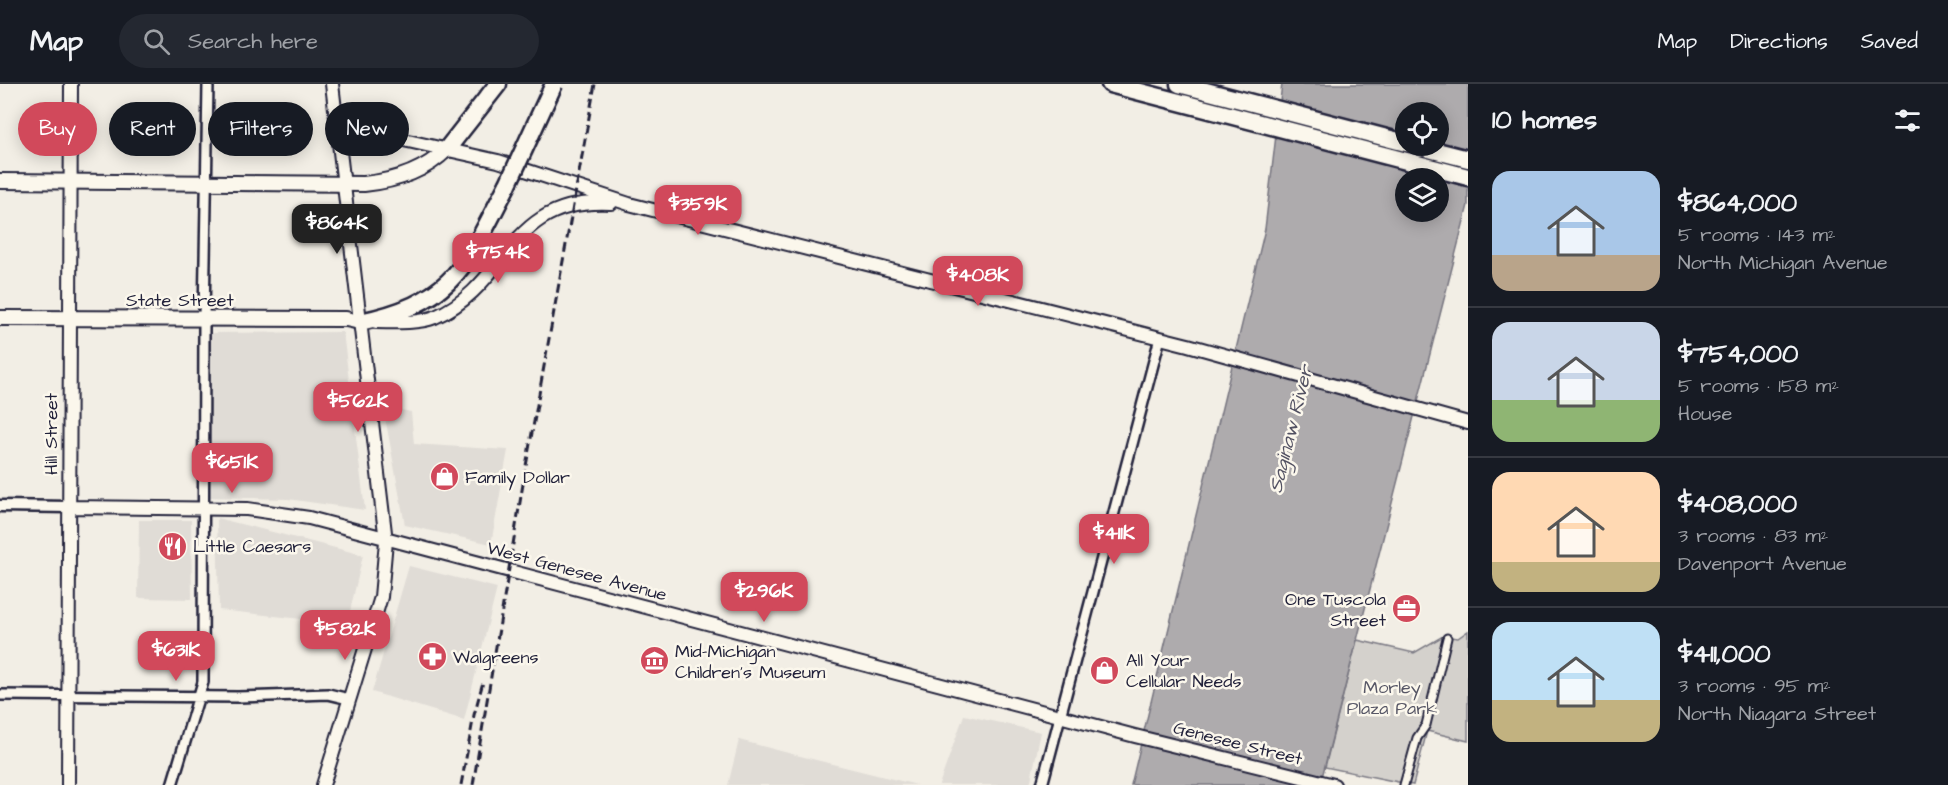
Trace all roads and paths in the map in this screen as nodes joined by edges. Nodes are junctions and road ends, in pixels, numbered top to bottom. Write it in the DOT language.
graph roads {
  1 [pos="71,84"];
  2 [pos="208,84"];
  3 [pos="332,84"];
  4 [pos="498,84"];
  5 [pos="554,84"];
  6 [pos="1110,84"];
  7 [pos="1179,84"];
  8 [pos="334,102"];
  9 [pos="1395,139"];
  10 [pos="409,141"];
  11 [pos="447,149"];
  12 [pos="1449,154"];
  13 [pos="341,156"];
  14 [pos="1468,159"];
  15 [pos="1413,162"];
  16 [pos="1468,177"];
  17 [pos="0,181"];
  18 [pos="71,181"];
  19 [pos="206,182"];
  20 [pos="344,184"];
  21 [pos="1468,185"];
  22 [pos="629,204"];
  23 [pos="0,318"];
  24 [pos="69,318"];
  25 [pos="204,319"];
  26 [pos="360,322"];
  27 [pos="1160,338"];
  28 [pos="1468,423"];
  29 [pos="0,506"];
  30 [pos="69,507"];
  31 [pos="203,508"];
  32 [pos="386,541"];
  33 [pos="1447,638"];
  34 [pos="0,695"];
  35 [pos="68,695"];
  36 [pos="200,696"];
  37 [pos="349,699"];
  38 [pos="1060,716"];
  39 [pos="1135,736"];
  40 [pos="68,785"];
  41 [pos="172,785"];
  42 [pos="323,785"];
  43 [pos="1042,785"];
  44 [pos="1333,785"];
  45 [pos="1404,785"];
  1 -- 18 [label="main road, Hill Street"];
  2 -- 19 [label="street"];
  3 -- 8 [label="main road"];
  4 -- 11 [label="highway"];
  5 -- 26 [label="highway, bridge"];
  6 -- 15 [label="highway"];
  7 -- 9 [label="highway"];
  10 -- 11 [label="main road"];
  11 -- 20 [label="main road"];
  11 -- 22 [label="main road"];
  12 -- 14 [label="highway"];
  13 -- 20 [label="main road"];
  15 -- 16 [label="highway"];
  15 -- 21 [label="highway"];
  17 -- 18 [label="main road"];
  18 -- 19 [label="main road"];
  18 -- 24 [label="main road, Hill Street"];
  19 -- 20 [label="main road"];
  19 -- 25 [label="street"];
  20 -- 26 [label="main road"];
  22 -- 26 [label="main road"];
  22 -- 27 [label="main road"];
  23 -- 24 [label="main road, State Street"];
  24 -- 25 [label="main road, State Street"];
  24 -- 30 [label="main road, Hill Street"];
  25 -- 26 [label="main road, State Street"];
  25 -- 31 [label="street"];
  26 -- 32 [label="main road"];
  27 -- 28 [label="main road"];
  27 -- 38 [label="street"];
  29 -- 30 [label="street, West Genesee Avenue"];
  30 -- 31 [label="main road, West Genesee Avenue"];
  30 -- 35 [label="main road, Hill Street"];
  31 -- 32 [label="main road, West Genesee Avenue"];
  31 -- 36 [label="street"];
  32 -- 37 [label="main road"];
  32 -- 38 [label="main road, West Genesee Avenue"];
  33 -- 45 [label="street"];
  34 -- 35 [label="street"];
  35 -- 36 [label="street"];
  35 -- 40 [label="main road, Hill Street"];
  36 -- 37 [label="street"];
  36 -- 41 [label="street"];
  37 -- 42 [label="main road"];
  38 -- 39 [label="main road, West Genesee Avenue"];
  38 -- 43 [label="street"];
  39 -- 44 [label="main road, Genesee Street"];
}
